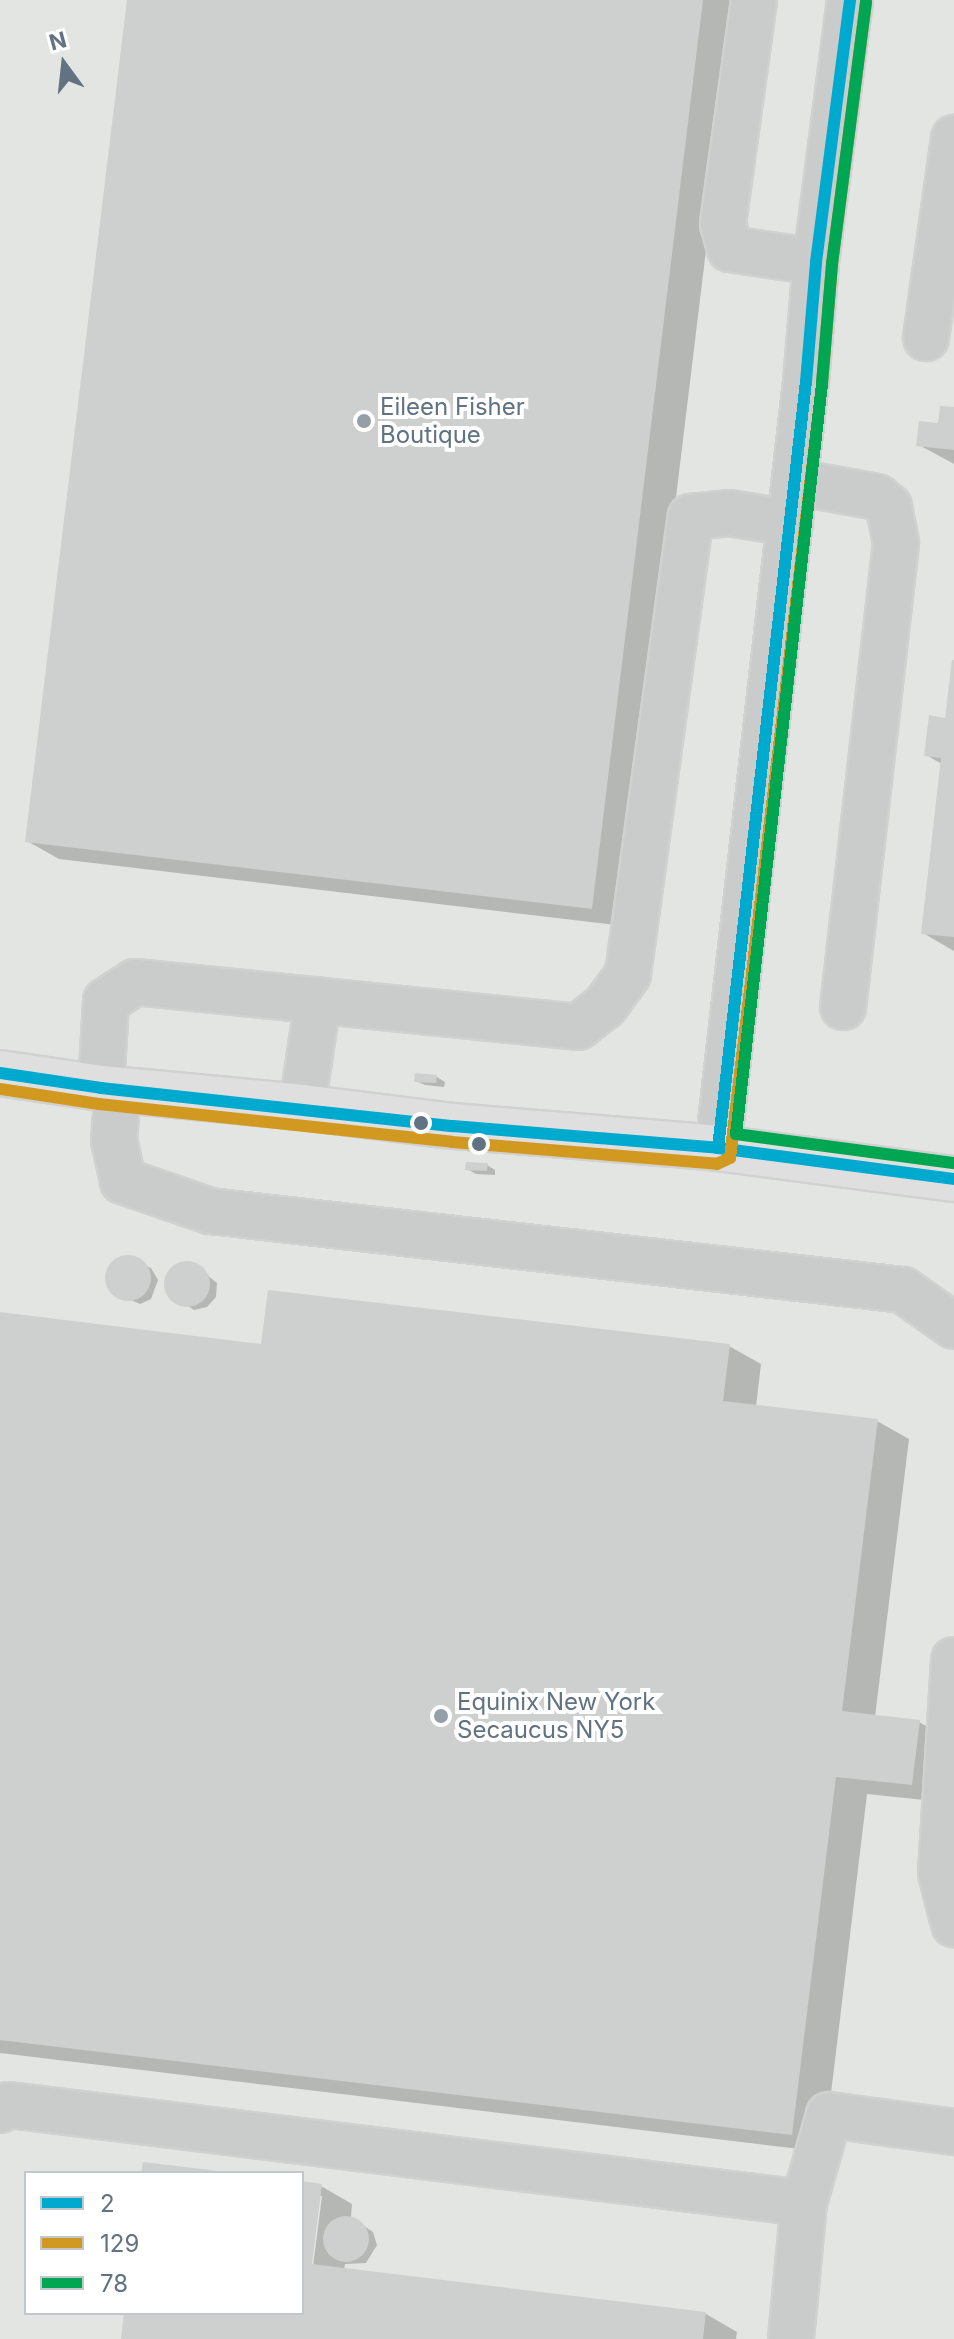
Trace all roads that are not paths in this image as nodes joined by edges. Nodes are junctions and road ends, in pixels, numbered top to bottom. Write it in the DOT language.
graph roads {
  1 [pos="754,0"];
  2 [pos="850,0"];
  3 [pos="954,138"];
  4 [pos="816,262"];
  5 [pos="926,338"];
  6 [pos="792,502"];
  7 [pos="318,1000"];
  8 [pos="843,1007"];
  9 [pos="0,1073"];
  10 [pos="110,1089"];
  11 [pos="302,1107"];
  12 [pos="718,1148"];
  13 [pos="954,1179"];
  14 [pos="954,1326"];
  15 [pos="954,1660"];
  16 [pos="954,1924"];
  17 [pos="0,2110"];
  18 [pos="954,2132"];
  19 [pos="804,2203"];
  20 [pos="791,2339"];
  1 -- 4 [label="street"];
  2 -- 4 [label="street"];
  3 -- 5 [label="street"];
  4 -- 6 [label="street"];
  6 -- 7 [label="street"];
  6 -- 8 [label="street"];
  6 -- 12 [label="street"];
  7 -- 10 [label="street"];
  7 -- 11 [label="street"];
  9 -- 10 [label="main road"];
  10 -- 11 [label="main road"];
  10 -- 14 [label="street"];
  11 -- 12 [label="main road"];
  12 -- 13 [label="main road"];
  15 -- 16 [label="street"];
  17 -- 19 [label="street"];
  18 -- 19 [label="street"];
  19 -- 20 [label="street"];
}
